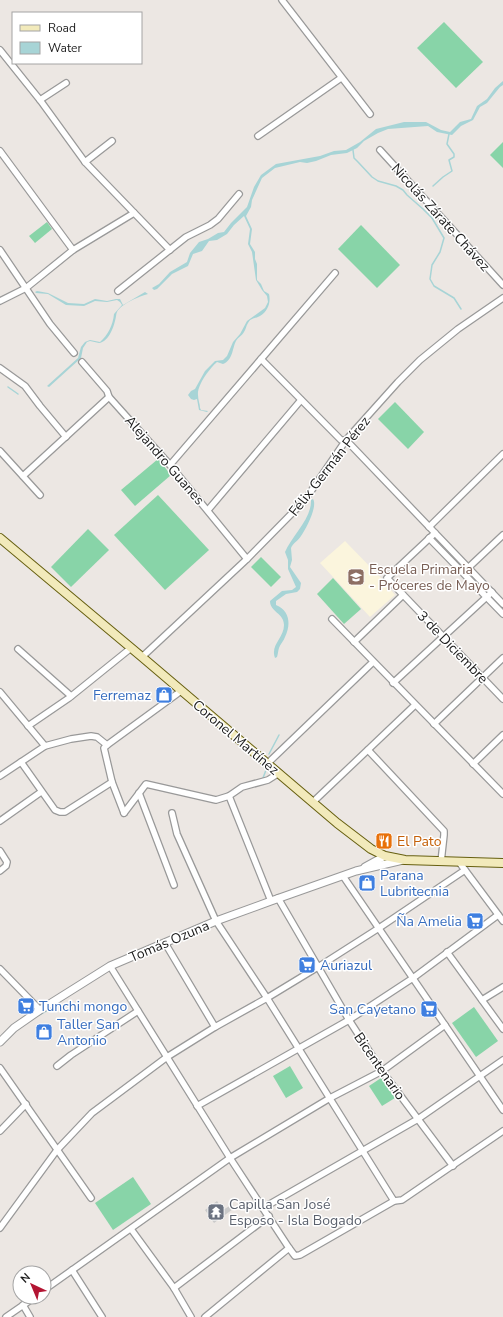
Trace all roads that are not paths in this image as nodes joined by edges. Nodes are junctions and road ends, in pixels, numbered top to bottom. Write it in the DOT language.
graph roads {
  1 [pos="282,0"];
  2 [pos="0,50"];
  3 [pos="341,78"];
  4 [pos="66,83"];
  5 [pos="40,100"];
  6 [pos="370,114"];
  7 [pos="258,136"];
  8 [pos="112,141"];
  9 [pos="380,150"];
  10 [pos="0,151"];
  11 [pos="85,162"];
  12 [pos="239,194"];
  13 [pos="134,213"];
  14 [pos="0,250"];
  15 [pos="73,250"];
  16 [pos="170,250"];
  17 [pos="335,272"];
  18 [pos="503,285"];
  19 [pos="26,288"];
  20 [pos="118,291"];
  21 [pos="503,298"];
  22 [pos="0,301"];
  23 [pos="74,353"];
  24 [pos="261,359"];
  25 [pos="82,362"];
  26 [pos="0,368"];
  27 [pos="109,397"];
  28 [pos="301,400"];
  29 [pos="66,436"];
  30 [pos="346,440"];
  31 [pos="0,451"];
  32 [pos="503,454"];
  33 [pos="170,465"];
  34 [pos="23,476"];
  35 [pos="40,495"];
  36 [pos="208,510"];
  37 [pos="429,527"];
  38 [pos="435,533"];
  39 [pos="503,535"];
  40 [pos="0,538"];
  41 [pos="429,538"];
  42 [pos="247,559"];
  43 [pos="468,568"];
  44 [pos="492,592"];
  45 [pos="403,595"];
  46 [pos="487,597"];
  47 [pos="503,604"];
  48 [pos="503,614"];
  49 [pos="332,619"];
  50 [pos="443,636"];
  51 [pos="354,642"];
  52 [pos="18,648"];
  53 [pos="131,648"];
  54 [pos="142,657"];
  55 [pos="503,658"];
  56 [pos="373,662"];
  57 [pos="483,678"];
  58 [pos="393,683"];
  59 [pos="181,691"];
  60 [pos="0,692"];
  61 [pos="71,696"];
  62 [pos="503,699"];
  63 [pos="414,705"];
  64 [pos="434,724"];
  65 [pos="28,726"];
  66 [pos="503,735"];
  67 [pos="107,745"];
  68 [pos="44,746"];
  69 [pos="368,750"];
  70 [pos="21,762"];
  71 [pos="268,764"];
  72 [pos="473,764"];
  73 [pos="279,772"];
  74 [pos="0,776"];
  75 [pos="112,782"];
  76 [pos="41,792"];
  77 [pos="139,793"];
  78 [pos="503,794"];
  79 [pos="229,796"];
  80 [pos="313,802"];
  81 [pos="172,813"];
  82 [pos="0,821"];
  83 [pos="0,851"];
  84 [pos="385,856"];
  85 [pos="405,860"];
  86 [pos="441,862"];
  87 [pos="459,862"];
  88 [pos="503,863"];
  89 [pos="465,870"];
  90 [pos="0,871"];
  91 [pos="356,871"];
  92 [pos="343,876"];
  93 [pos="174,885"];
  94 [pos="278,898"];
  95 [pos="271,900"];
  96 [pos="498,915"];
  97 [pos="216,921"];
  98 [pos="503,921"];
  99 [pos="379,928"];
  100 [pos="165,943"];
  101 [pos="447,952"];
  102 [pos="110,966"];
  103 [pos="318,967"];
  104 [pos="0,969"];
  105 [pos="413,978"];
  106 [pos="503,987"];
  107 [pos="267,998"];
  108 [pos="482,1000"];
  109 [pos="40,1010"];
  110 [pos="138,1012"];
  111 [pos="349,1020"];
  112 [pos="444,1025"];
  113 [pos="215,1027"];
  114 [pos="503,1029"];
  115 [pos="0,1042"];
  116 [pos="299,1048"];
  117 [pos="167,1057"];
  118 [pos="503,1060"];
  119 [pos="57,1066"];
  120 [pos="0,1068"];
  121 [pos="382,1072"];
  122 [pos="480,1076"];
  123 [pos="330,1098"];
  124 [pos="26,1104"];
  125 [pos="198,1106"];
  126 [pos="503,1110"];
  127 [pos="418,1118"];
  128 [pos="0,1131"];
  129 [pos="503,1131"];
  130 [pos="57,1150"];
  131 [pos="364,1150"];
  132 [pos="230,1158"];
  133 [pos="453,1166"];
  134 [pos="91,1198"];
  135 [pos="394,1201"];
  136 [pos="263,1208"];
  137 [pos="269,1216"];
  138 [pos="0,1228"];
  139 [pos="130,1229"];
  140 [pos="289,1248"];
  141 [pos="72,1270"];
  142 [pos="52,1284"];
  143 [pos="174,1288"];
  144 [pos="23,1306"];
  145 [pos="6,1317"];
  146 [pos="30,1317"];
  147 [pos="102,1317"];
  148 [pos="191,1317"];
  149 [pos="205,1317"];
  1 -- 3 [label="street"];
  2 -- 5 [label="street"];
  3 -- 6 [label="street"];
  3 -- 7 [label="street"];
  4 -- 5 [label="street"];
  5 -- 11 [label="street"];
  8 -- 11 [label="street"];
  9 -- 18 [label="street, Nicolás Zárate Chávez"];
  10 -- 15 [label="street"];
  11 -- 13 [label="street"];
  12 -- 16 [label="street"];
  13 -- 15 [label="street"];
  13 -- 16 [label="street"];
  14 -- 19 [label="street"];
  15 -- 19 [label="street"];
  16 -- 20 [label="street"];
  17 -- 24 [label="street"];
  19 -- 22 [label="street"];
  19 -- 23 [label="street"];
  21 -- 30 [label="street, Félix Germán Pérez"];
  24 -- 28 [label="street"];
  24 -- 33 [label="street"];
  25 -- 27 [label="street, Alejandro Guanes"];
  26 -- 29 [label="street"];
  27 -- 29 [label="street"];
  27 -- 33 [label="street, Alejandro Guanes"];
  28 -- 30 [label="street"];
  28 -- 36 [label="street"];
  29 -- 34 [label="street"];
  30 -- 37 [label="street"];
  30 -- 42 [label="street, Félix Germán Pérez"];
  31 -- 34 [label="street"];
  32 -- 37 [label="street"];
  33 -- 36 [label="street, Alejandro Guanes"];
  34 -- 35 [label="street"];
  36 -- 42 [label="street, Alejandro Guanes"];
  37 -- 38 [label="street"];
  38 -- 41 [label="street"];
  38 -- 43 [label="street"];
  39 -- 43 [label="street"];
  40 -- 53 [label="main road, Coronel Martínez"];
  41 -- 45 [label="street, 3 de Diciembre"];
  41 -- 46 [label="street"];
  42 -- 54 [label="street, Félix Germán Pérez"];
  43 -- 44 [label="street"];
  44 -- 46 [label="street"];
  44 -- 47 [label="street"];
  45 -- 50 [label="street, 3 de Diciembre"];
  45 -- 51 [label="street"];
  46 -- 48 [label="street"];
  46 -- 50 [label="street"];
  49 -- 51 [label="street"];
  50 -- 57 [label="street, 3 de Diciembre"];
  50 -- 58 [label="street"];
  51 -- 56 [label="street"];
  52 -- 61 [label="street"];
  53 -- 54 [label="main road, Coronel Martínez"];
  53 -- 61 [label="street"];
  54 -- 59 [label="main road, Coronel Martínez"];
  55 -- 57 [label="street"];
  56 -- 58 [label="street"];
  56 -- 71 [label="street"];
  57 -- 62 [label="street, 3 de Diciembre"];
  57 -- 64 [label="street"];
  58 -- 63 [label="street"];
  59 -- 67 [label="street"];
  59 -- 71 [label="main road, Coronel Martínez"];
  60 -- 65 [label="street"];
  61 -- 65 [label="street"];
  63 -- 64 [label="street"];
  63 -- 69 [label="street"];
  64 -- 72 [label="street"];
  65 -- 68 [label="street"];
  66 -- 72 [label="street"];
  67 -- 68 [label="street"];
  67 -- 75 [label="street"];
  68 -- 70 [label="street"];
  69 -- 80 [label="street"];
  69 -- 86 [label="street"];
  70 -- 74 [label="street"];
  70 -- 76 [label="street"];
  71 -- 73 [label="main road, Coronel Martínez"];
  72 -- 78 [label="street"];
  73 -- 79 [label="street"];
  73 -- 80 [label="main road, Coronel Martínez"];
  75 -- 76 [label="street"];
  75 -- 77 [label="street"];
  76 -- 82 [label="street"];
  77 -- 79 [label="street"];
  77 -- 93 [label="street"];
  79 -- 95 [label="street"];
  80 -- 84 [label="main road, Coronel Martínez"];
  81 -- 97 [label="street"];
  83 -- 90 [label="street"];
  84 -- 85 [label="main road, Coronel Martínez"];
  84 -- 91 [label="street, Tomás Ozuna"];
  85 -- 86 [label="main road, Coronel Martínez"];
  85 -- 91 [label="street, Tomás Ozuna"];
  86 -- 87 [label="main road, Coronel Martínez"];
  87 -- 88 [label="main road, Coronel Martínez"];
  87 -- 89 [label="street"];
  89 -- 96 [label="street"];
  89 -- 99 [label="street"];
  91 -- 92 [label="street, Tomás Ozuna"];
  92 -- 94 [label="street, Tomás Ozuna"];
  92 -- 99 [label="street"];
  94 -- 95 [label="street, Tomás Ozuna"];
  94 -- 103 [label="street, Bicentenario"];
  95 -- 97 [label="street, Tomás Ozuna"];
  96 -- 98 [label="street"];
  96 -- 101 [label="street"];
  97 -- 100 [label="street, Tomás Ozuna"];
  97 -- 107 [label="street"];
  99 -- 103 [label="street"];
  99 -- 105 [label="street"];
  100 -- 102 [label="street, Tomás Ozuna"];
  100 -- 113 [label="street"];
  101 -- 105 [label="street"];
  101 -- 108 [label="street"];
  102 -- 109 [label="street, Tomás Ozuna"];
  102 -- 110 [label="street"];
  103 -- 107 [label="street"];
  103 -- 111 [label="street, Bicentenario"];
  104 -- 109 [label="street"];
  105 -- 111 [label="street"];
  105 -- 112 [label="street"];
  106 -- 108 [label="street"];
  107 -- 113 [label="street"];
  107 -- 116 [label="street"];
  108 -- 114 [label="street"];
  109 -- 115 [label="street, Tomás Ozuna"];
  110 -- 117 [label="street"];
  110 -- 119 [label="street"];
  111 -- 116 [label="street"];
  111 -- 121 [label="street, Bicentenario"];
  112 -- 121 [label="street"];
  112 -- 122 [label="street"];
  113 -- 117 [label="street"];
  116 -- 123 [label="street"];
  116 -- 125 [label="street"];
  117 -- 125 [label="street"];
  117 -- 130 [label="street"];
  118 -- 122 [label="street"];
  120 -- 124 [label="street"];
  121 -- 123 [label="street"];
  121 -- 127 [label="street, Bicentenario"];
  122 -- 126 [label="street"];
  122 -- 127 [label="street"];
  123 -- 131 [label="street"];
  123 -- 132 [label="street"];
  124 -- 128 [label="street"];
  124 -- 130 [label="street"];
  125 -- 132 [label="street"];
  127 -- 131 [label="street"];
  127 -- 133 [label="street, Bicentenario"];
  129 -- 133 [label="street"];
  130 -- 134 [label="street"];
  130 -- 138 [label="street"];
  131 -- 135 [label="street"];
  131 -- 136 [label="street"];
  132 -- 136 [label="street"];
  132 -- 139 [label="street"];
  133 -- 135 [label="street"];
  135 -- 140 [label="street"];
  136 -- 137 [label="street"];
  137 -- 140 [label="street"];
  137 -- 143 [label="street"];
  139 -- 141 [label="street"];
  139 -- 143 [label="street"];
  140 -- 149 [label="street"];
  141 -- 142 [label="street"];
  141 -- 147 [label="street"];
  143 -- 148 [label="street"];
  144 -- 145 [label="street"];
  144 -- 146 [label="street"];
}
